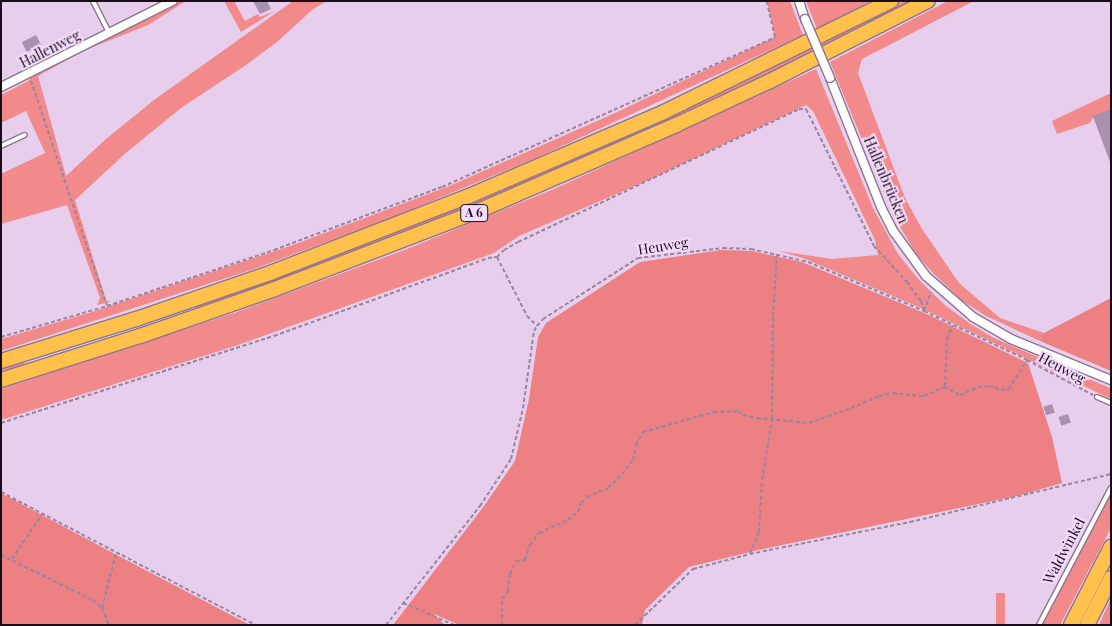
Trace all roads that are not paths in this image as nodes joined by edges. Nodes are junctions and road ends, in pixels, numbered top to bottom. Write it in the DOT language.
graph roads {
  1 [pos="93,1"];
  2 [pos="173,1"];
  3 [pos="799,1"];
  4 [pos="890,1"];
  5 [pos="928,1"];
  6 [pos="109,33"];
  7 [pos="1,87"];
  8 [pos="25,135"];
  9 [pos="1,146"];
  10 [pos="1,362"];
  11 [pos="1,380"];
  12 [pos="1111,380"];
  13 [pos="1097,397"];
  14 [pos="1111,403"];
  15 [pos="1111,488"];
  16 [pos="1111,547"];
  17 [pos="1111,578"];
  18 [pos="1038,625"];
  19 [pos="1071,625"];
  20 [pos="1087,625"];
  1 -- 6 [label="lane"];
  2 -- 6 [label="street, Hallenweg"];
  3 -- 12 [label="street, Hallenbrücken, bridge"];
  4 -- 10 [label="highway, A 6"];
  5 -- 11 [label="highway, A 6"];
  6 -- 7 [label="street, Hallenweg"];
  8 -- 9 [label="lane"];
  13 -- 14 [label="lane"];
  15 -- 18 [label="lane, Waldwinkel"];
  16 -- 19 [label="highway"];
  17 -- 20 [label="highway"];
}
